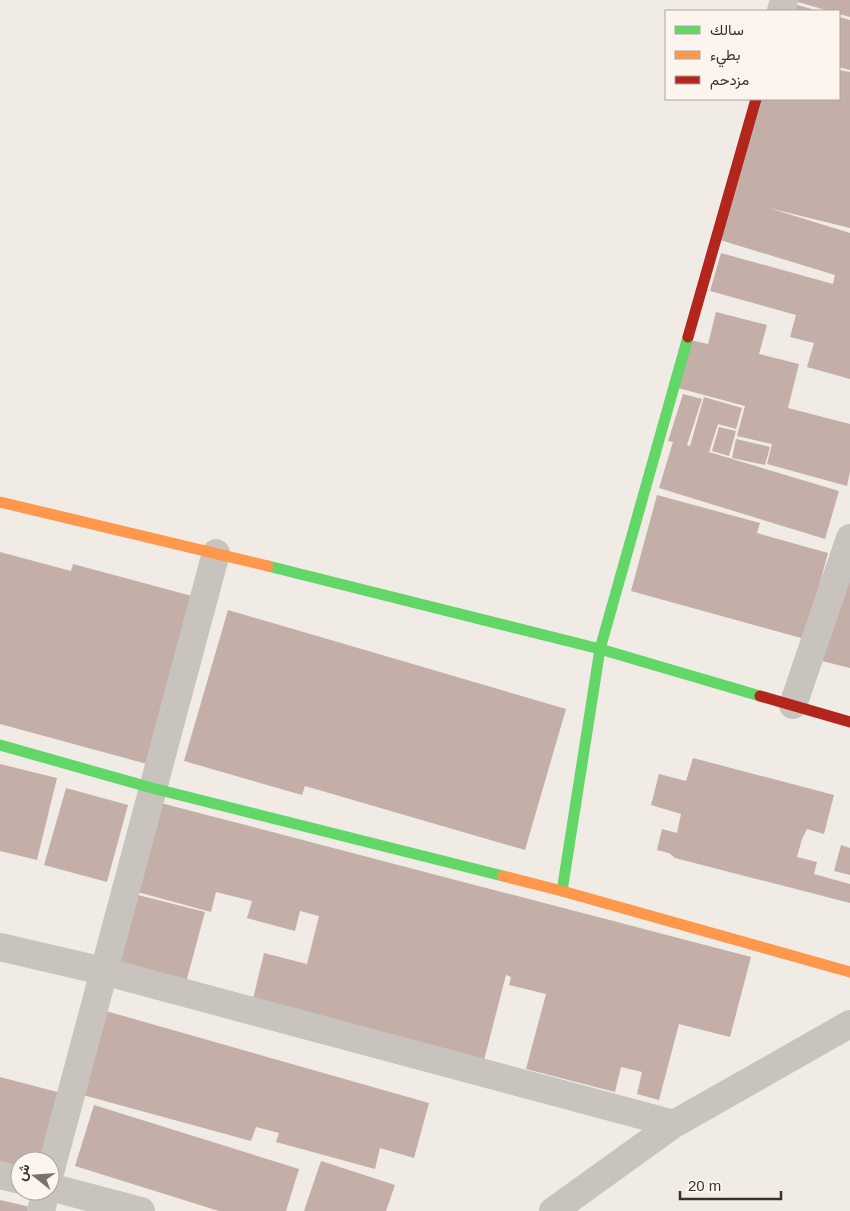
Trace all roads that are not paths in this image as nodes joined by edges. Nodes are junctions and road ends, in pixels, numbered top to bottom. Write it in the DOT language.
graph roads {
  1 [pos="756,100"];
  2 [pos="0,502"];
  3 [pos="850,538"];
  4 [pos="216,553"];
  5 [pos="600,649"];
  6 [pos="793,705"];
  7 [pos="850,722"];
  8 [pos="0,746"];
  9 [pos="152,788"];
  10 [pos="562,891"];
  11 [pos="0,947"];
  12 [pos="103,972"];
  13 [pos="850,972"];
  14 [pos="850,1024"];
  15 [pos="674,1124"];
  16 [pos="56,1151"];
  17 [pos="60,1190"];
  18 [pos="141,1211"];
  19 [pos="552,1211"];
  1 -- 5 [label="street"];
  2 -- 4 [label="street"];
  3 -- 6 [label="street"];
  4 -- 5 [label="street"];
  4 -- 9 [label="street"];
  5 -- 6 [label="street"];
  5 -- 10 [label="street"];
  6 -- 7 [label="street"];
  8 -- 9 [label="street"];
  9 -- 10 [label="street"];
  9 -- 12 [label="street"];
  10 -- 13 [label="street"];
  11 -- 12 [label="street"];
  12 -- 15 [label="street"];
  12 -- 16 [label="street"];
  14 -- 15 [label="street"];
  15 -- 19 [label="street"];
  17 -- 18 [label="street"];
}
